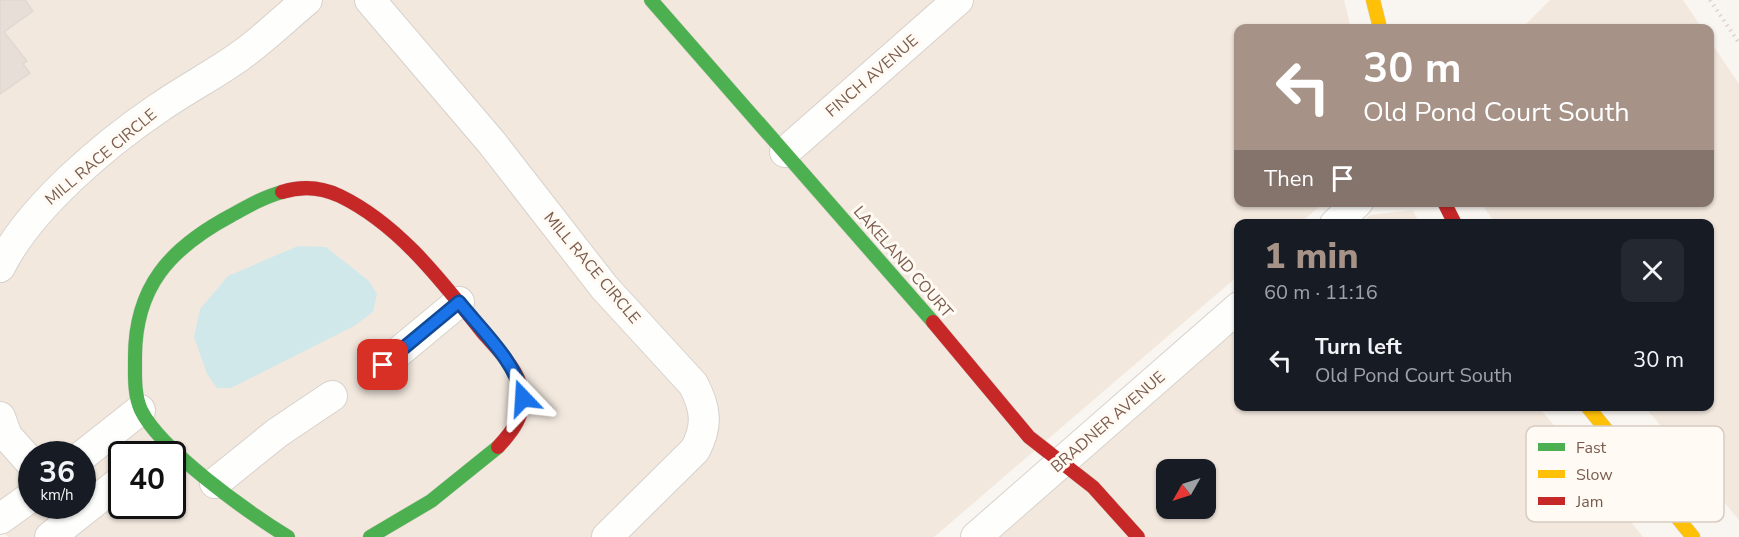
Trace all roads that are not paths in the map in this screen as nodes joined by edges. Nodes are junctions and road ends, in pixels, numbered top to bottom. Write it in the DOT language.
graph roads {
  1 [pos="307,0"];
  2 [pos="369,0"];
  3 [pos="651,0"];
  4 [pos="958,0"];
  5 [pos="1373,0"];
  6 [pos="1379,24"];
  7 [pos="785,152"];
  8 [pos="1353,207"];
  9 [pos="1340,219"];
  10 [pos="0,267"];
  11 [pos="459,302"];
  12 [pos="1234,312"];
  13 [pos="383,365"];
  14 [pos="332,396"];
  15 [pos="140,410"];
  16 [pos="1591,411"];
  17 [pos="0,417"];
  18 [pos="1603,426"];
  19 [pos="156,441"];
  20 [pos="96,445"];
  21 [pos="18,448"];
  22 [pos="1062,463"];
  23 [pos="186,465"];
  24 [pos="215,483"];
  25 [pos="108,492"];
  26 [pos="18,506"];
  27 [pos="0,519"];
  28 [pos="77,520"];
  29 [pos="1681,522"];
  30 [pos="50,537"];
  31 [pos="288,537"];
  32 [pos="369,537"];
  33 [pos="607,537"];
  34 [pos="976,537"];
  35 [pos="1138,537"];
  36 [pos="1693,537"];
  1 -- 10 [label="street, MILL RACE CIRCLE"];
  2 -- 33 [label="street, MILL RACE CIRCLE"];
  3 -- 7 [label="street, LAKELAND COURT"];
  4 -- 7 [label="street, FINCH AVENUE"];
  5 -- 6 [label="street"];
  7 -- 22 [label="street, LAKELAND COURT"];
  8 -- 9 [label="street"];
  11 -- 13 [label="street"];
  11 -- 15 [label="street"];
  11 -- 32 [label="street"];
  12 -- 22 [label="street, BRADNER AVENUE"];
  14 -- 24 [label="street"];
  15 -- 19 [label="street"];
  15 -- 20 [label="street"];
  16 -- 18 [label="street"];
  17 -- 21 [label="street"];
  22 -- 34 [label="street, BRADNER AVENUE"];
  22 -- 35 [label="street, LAKELAND COURT"];
  23 -- 24 [label="street"];
  24 -- 31 [label="street"];
  25 -- 28 [label="street"];
  26 -- 27 [label="street"];
  28 -- 30 [label="street"];
  29 -- 36 [label="street"];
}
